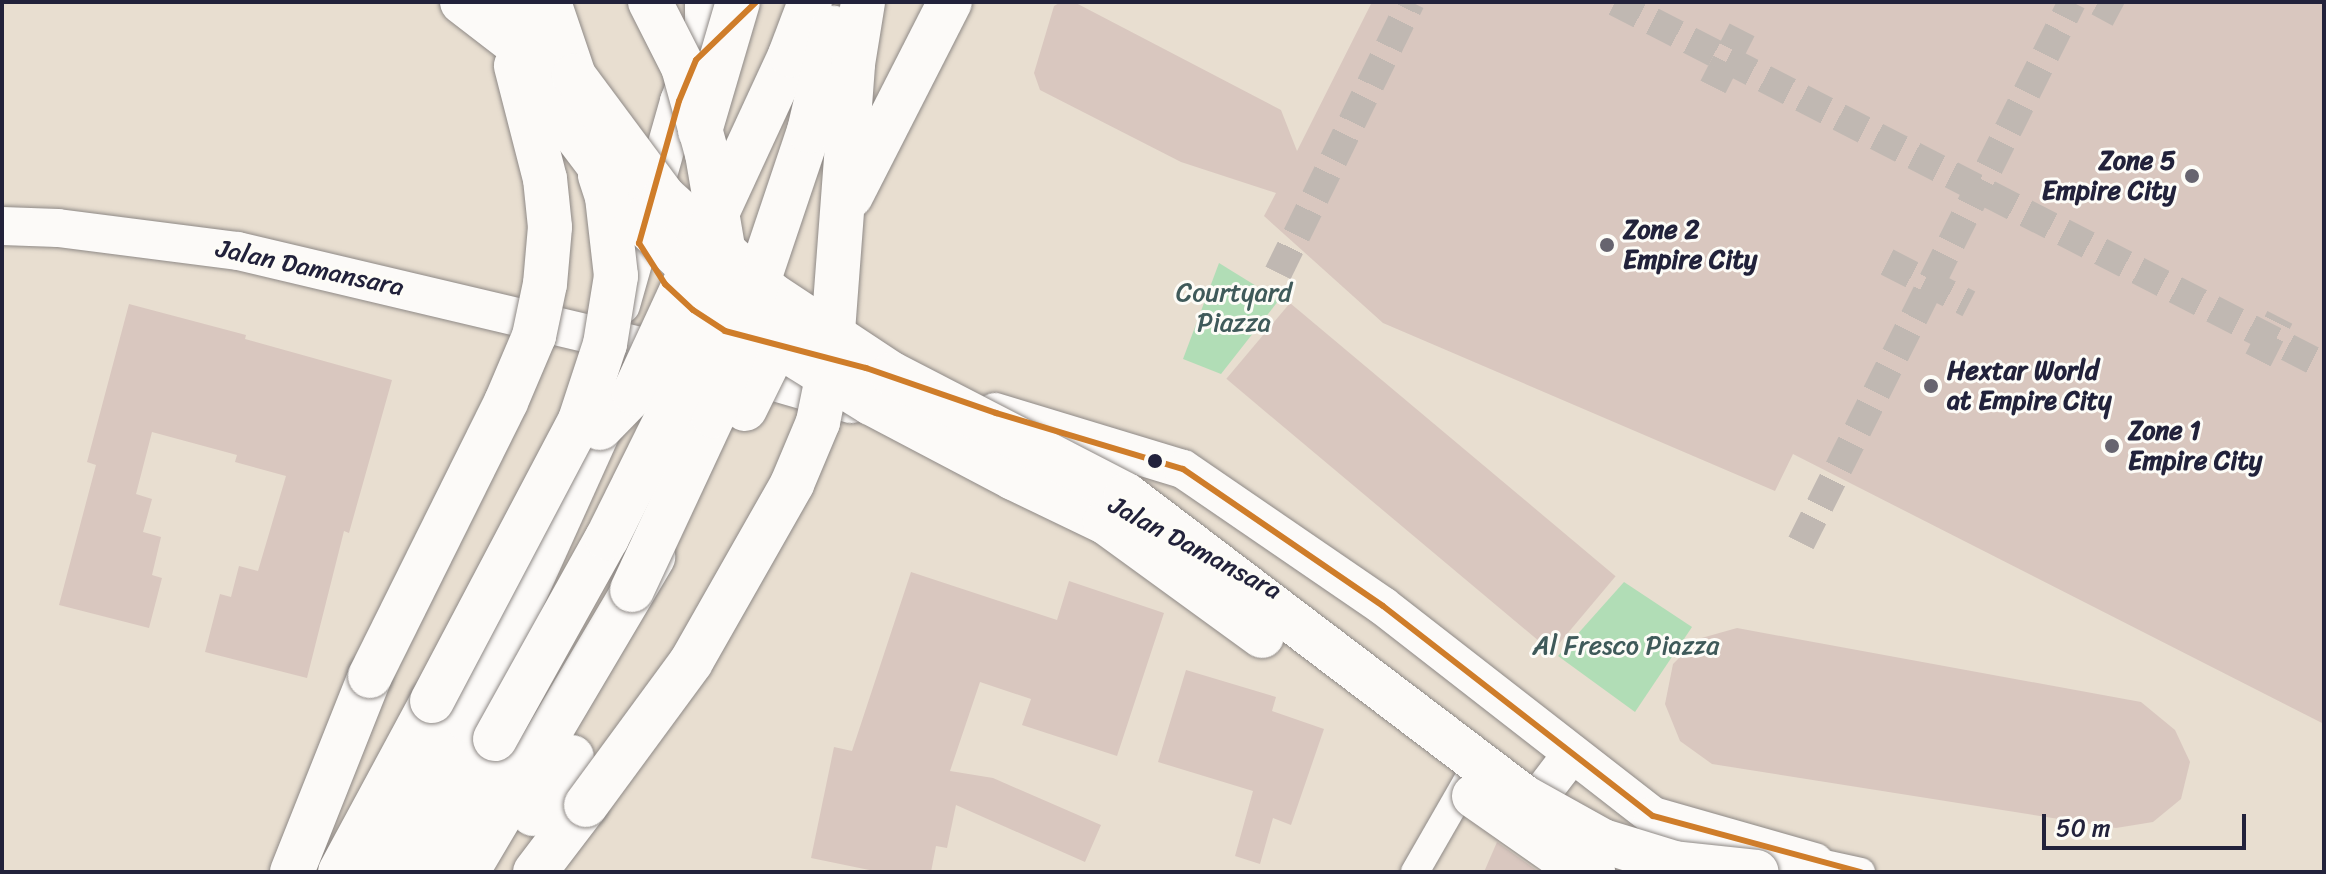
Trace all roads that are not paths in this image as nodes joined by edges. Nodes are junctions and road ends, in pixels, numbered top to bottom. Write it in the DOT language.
graph roads {
  1 [pos="462,2"];
  2 [pos="505,2"];
  3 [pos="549,2"];
  4 [pos="650,2"];
  5 [pos="707,2"];
  6 [pos="738,2"];
  7 [pos="756,2"];
  8 [pos="810,2"];
  9 [pos="837,2"];
  10 [pos="863,2"];
  11 [pos="950,2"];
  12 [pos="696,60"];
  13 [pos="2,226"];
  14 [pos="639,243"];
  15 [pos="725,331"];
  16 [pos="612,338"];
  17 [pos="600,428"];
  18 [pos="632,590"];
  19 [pos="481,730"];
  20 [pos="1488,746"];
  21 [pos="555,755"];
  22 [pos="1571,755"];
  23 [pos="1545,789"];
  24 [pos="586,805"];
  25 [pos="1592,824"];
  26 [pos="1815,862"];
  27 [pos="292,872"];
  28 [pos="340,872"];
  29 [pos="380,872"];
  30 [pos="426,872"];
  31 [pos="467,872"];
  32 [pos="494,872"];
  33 [pos="535,872"];
  34 [pos="550,872"];
  35 [pos="1415,872"];
  36 [pos="1577,872"];
  37 [pos="1593,872"];
  38 [pos="1720,872"];
  39 [pos="1757,872"];
  40 [pos="1861,872"];
  1 -- 28 [label="highway, bridge"];
  2 -- 27 [label="highway, bridge"];
  2 -- 37 [label="highway, bridge"];
  3 -- 39 [label="highway, bridge"];
  4 -- 19 [label="highway, bridge"];
  5 -- 12 [label="highway"];
  6 -- 17 [label="highway, bridge"];
  7 -- 12 [label="street"];
  8 -- 17 [label="highway, bridge"];
  9 -- 18 [label="highway, bridge"];
  10 -- 24 [label="highway, bridge"];
  11 -- 18 [label="highway, bridge"];
  12 -- 14 [label="street"];
  13 -- 16 [label="street, Jalan Damansara"];
  14 -- 15 [label="street"];
  14 -- 16 [label="street"];
  15 -- 16 [label="street, Jalan Damansara"];
  15 -- 22 [label="street, Jalan Damansara"];
  16 -- 20 [label="street, Jalan Damansara"];
  17 -- 19 [label="highway"];
  18 -- 21 [label="highway"];
  19 -- 29 [label="highway"];
  19 -- 30 [label="highway"];
  20 -- 23 [label="street, Jalan Damansara"];
  20 -- 35 [label="street"];
  21 -- 31 [label="highway"];
  21 -- 32 [label="highway"];
  22 -- 23 [label="street"];
  22 -- 26 [label="street, Jalan Damansara"];
  23 -- 25 [label="street, Jalan Damansara"];
  24 -- 33 [label="highway"];
  24 -- 34 [label="highway"];
  25 -- 36 [label="street"];
  25 -- 38 [label="street, Jalan Damansara"];
  26 -- 40 [label="street"];
}
